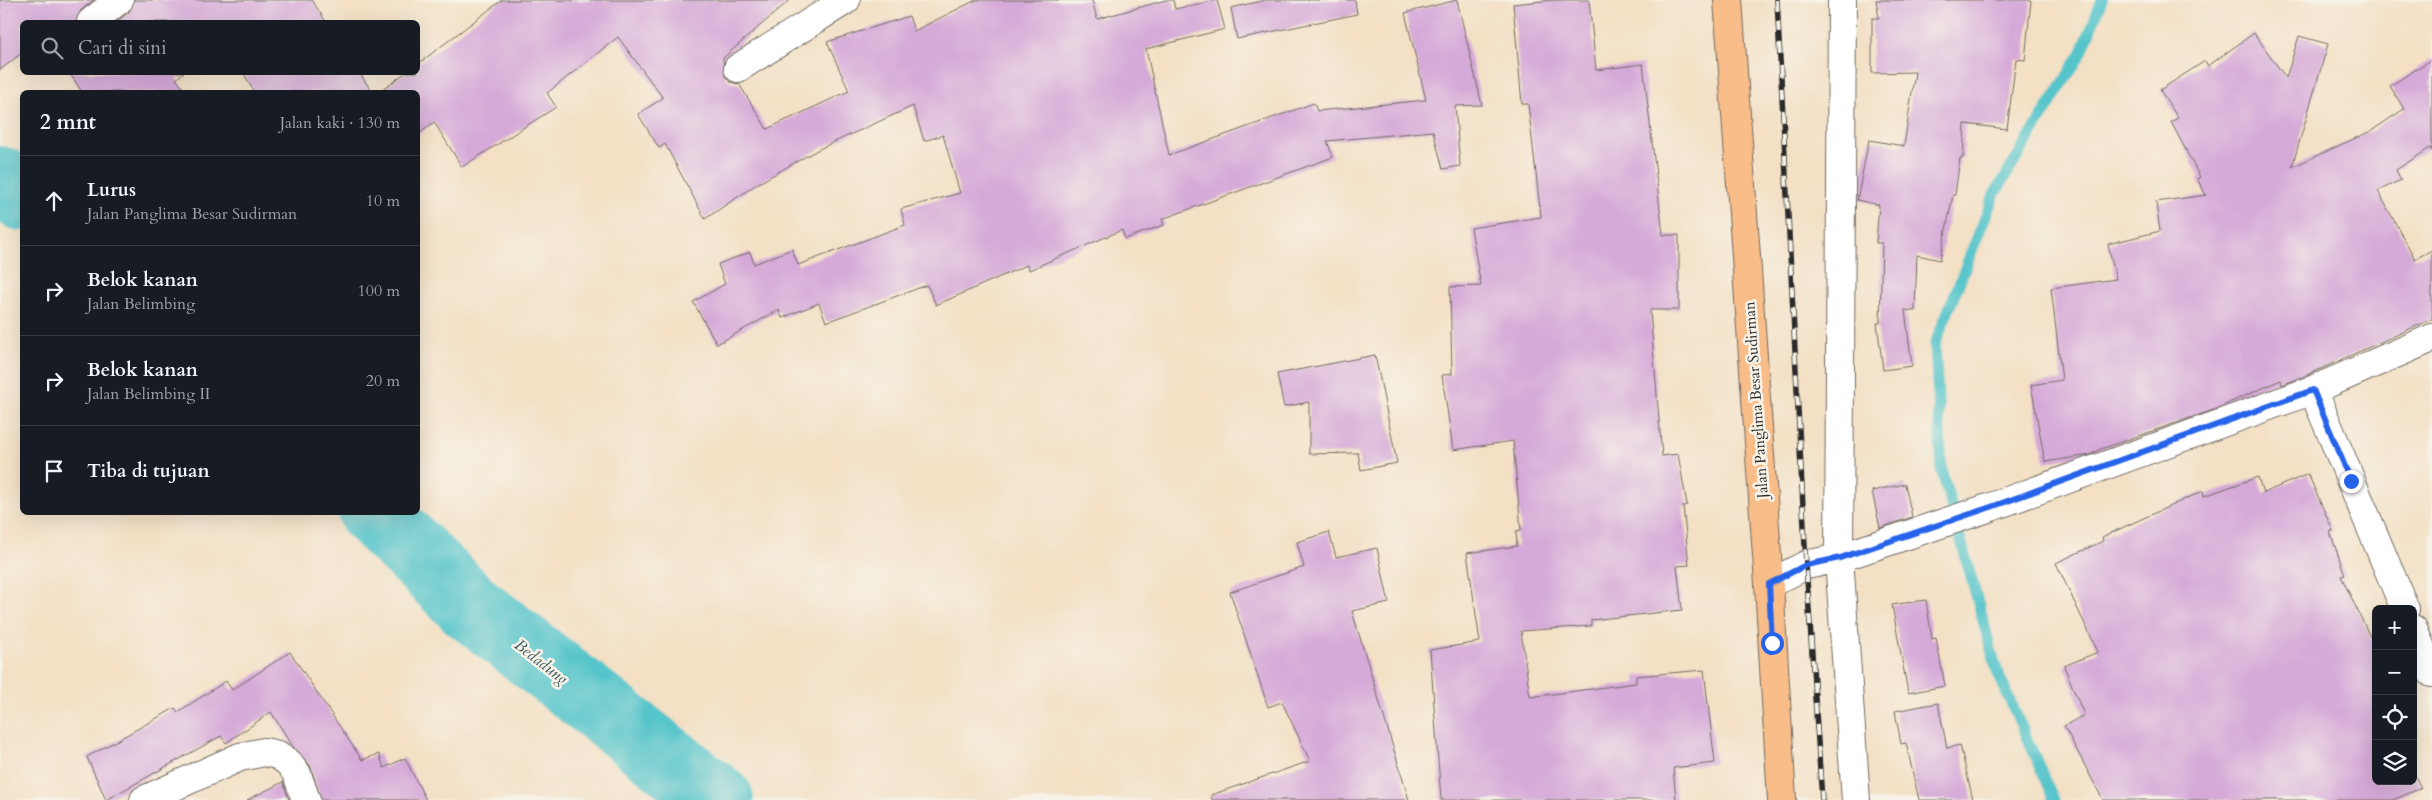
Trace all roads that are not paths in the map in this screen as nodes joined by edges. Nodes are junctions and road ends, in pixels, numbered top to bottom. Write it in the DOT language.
graph roads {
  1 [pos="119,0"];
  2 [pos="846,0"];
  3 [pos="1728,0"];
  4 [pos="1842,0"];
  5 [pos="94,20"];
  6 [pos="738,68"];
  7 [pos="2432,338"];
  8 [pos="2313,390"];
  9 [pos="1840,558"];
  10 [pos="1769,584"];
  11 [pos="2403,605"];
  12 [pos="2417,638"];
  13 [pos="2432,673"];
  14 [pos="144,800"];
  15 [pos="306,800"];
  16 [pos="1782,800"];
  17 [pos="1856,800"];
  1 -- 5 [label="street"];
  2 -- 6 [label="street"];
  3 -- 10 [label="main road, Jalan Panglima Besar Sudirman"];
  4 -- 9 [label="street"];
  7 -- 8 [label="street"];
  8 -- 9 [label="street"];
  8 -- 11 [label="street"];
  9 -- 10 [label="street"];
  9 -- 17 [label="street"];
  10 -- 16 [label="main road, Jalan Panglima Besar Sudirman"];
  12 -- 13 [label="street"];
  14 -- 15 [label="street"];
}
